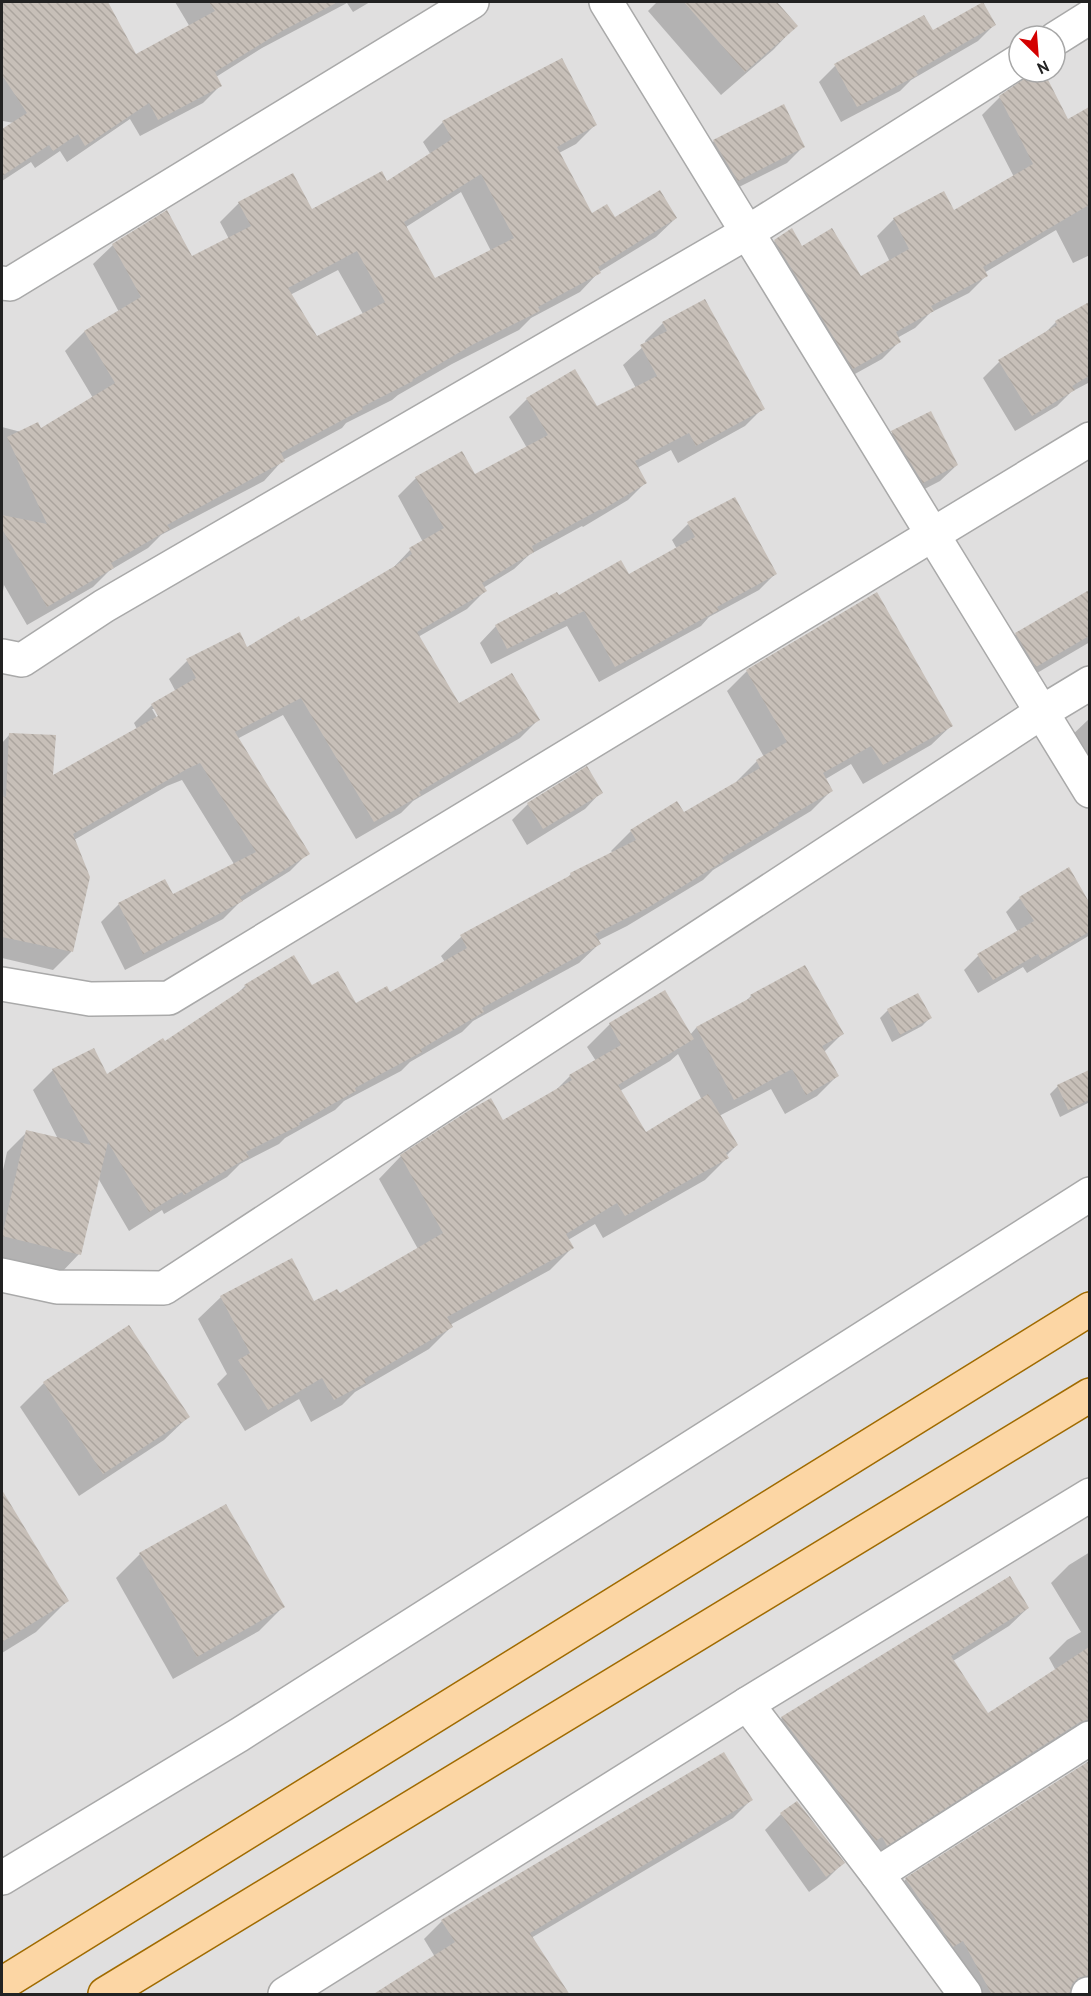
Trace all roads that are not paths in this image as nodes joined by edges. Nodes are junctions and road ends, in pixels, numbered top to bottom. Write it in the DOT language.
graph roads {
  1 [pos="472,2"];
  2 [pos="606,2"];
  3 [pos="1089,17"];
  4 [pos="1067,31"];
  5 [pos="1007,69"];
  6 [pos="748,232"];
  7 [pos="2,283"];
  8 [pos="1089,439"];
  9 [pos="932,534"];
  10 [pos="2,656"];
  11 [pos="1089,683"];
  12 [pos="1042,712"];
  13 [pos="1089,790"];
  14 [pos="2,984"];
  15 [pos="1089,1194"];
  16 [pos="2,1275"];
  17 [pos="1089,1309"];
  18 [pos="1089,1395"];
  19 [pos="1089,1495"];
  20 [pos="747,1704"];
  21 [pos="1089,1738"];
  22 [pos="877,1874"];
  23 [pos="2,1878"];
  24 [pos="2,1984"];
  25 [pos="956,1991"];
  26 [pos="105,1995"];
  27 [pos="285,1995"];
  1 -- 7 [label="street"];
  2 -- 6 [label="street"];
  3 -- 4 [label="street"];
  5 -- 6 [label="street"];
  6 -- 9 [label="street"];
  6 -- 10 [label="street"];
  8 -- 9 [label="street"];
  9 -- 12 [label="street"];
  9 -- 14 [label="street"];
  11 -- 12 [label="street"];
  12 -- 13 [label="street"];
  12 -- 16 [label="street"];
  15 -- 23 [label="street"];
  17 -- 24 [label="main road"];
  18 -- 26 [label="main road"];
  19 -- 20 [label="street"];
  20 -- 22 [label="street"];
  20 -- 27 [label="street"];
  21 -- 22 [label="street"];
  22 -- 25 [label="street"];
}
